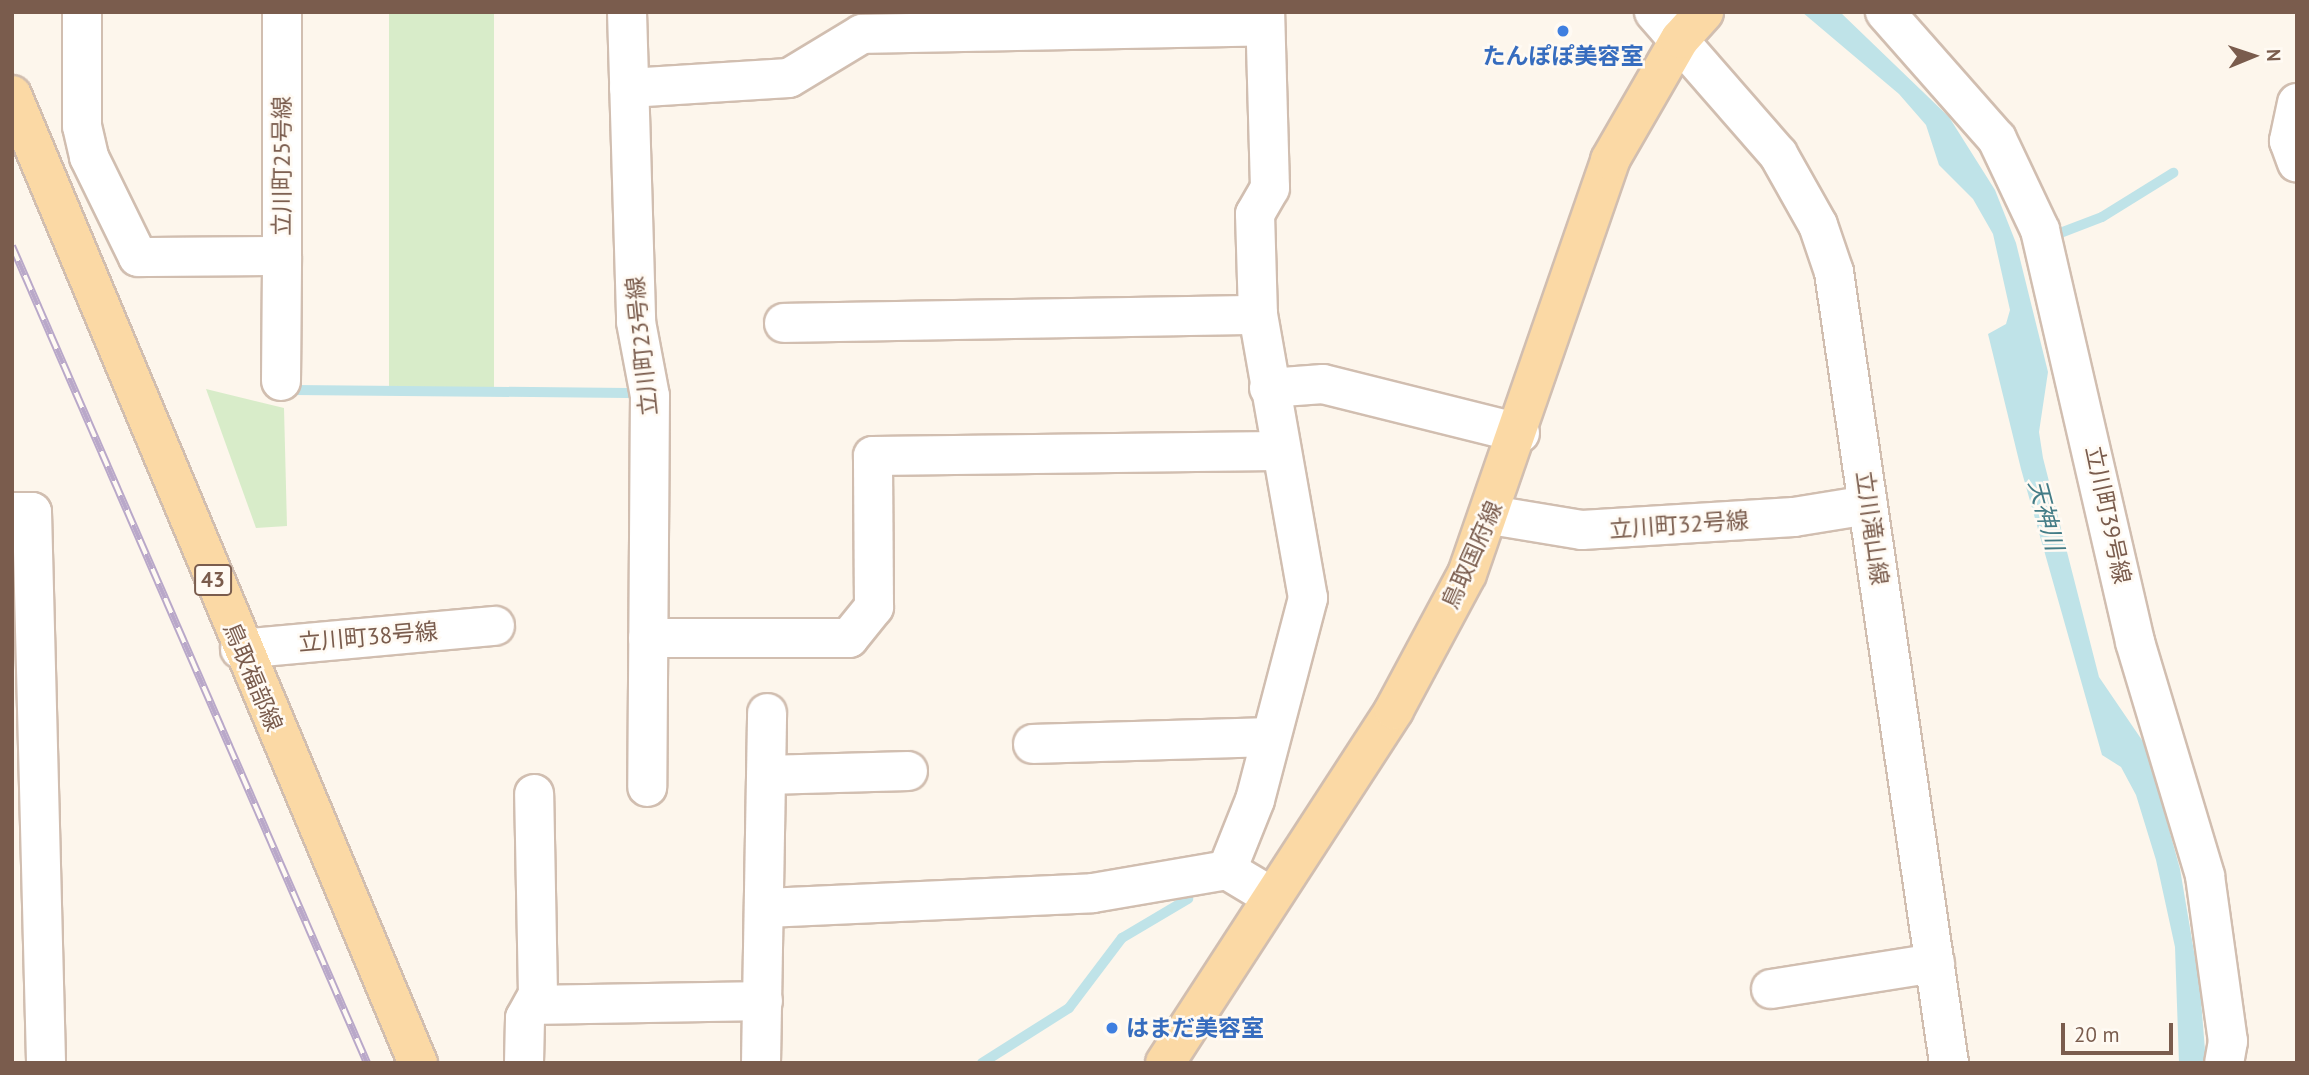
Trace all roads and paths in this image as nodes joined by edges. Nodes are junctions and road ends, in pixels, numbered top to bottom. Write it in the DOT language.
graph roads {
  1 [pos="82,12"];
  2 [pos="282,12"];
  3 [pos="627,12"];
  4 [pos="1885,12"];
  5 [pos="1265,19"];
  6 [pos="1679,21"];
  7 [pos="629,88"];
  8 [pos="12,95"];
  9 [pos="2297,103"];
  10 [pos="2297,163"];
  11 [pos="282,256"];
  12 [pos="85,257"];
  13 [pos="138,257"];
  14 [pos="1258,315"];
  15 [pos="784,323"];
  16 [pos="281,381"];
  17 [pos="1269,388"];
  18 [pos="1520,433"];
  19 [pos="1277,451"];
  20 [pos="1868,505"];
  21 [pos="12,512"];
  22 [pos="1491,515"];
  23 [pos="495,626"];
  24 [pos="648,638"];
  25 [pos="240,649"];
  26 [pos="767,713"];
  27 [pos="1270,737"];
  28 [pos="1033,744"];
  29 [pos="908,771"];
  30 [pos="767,775"];
  31 [pos="647,788"];
  32 [pos="534,794"];
  33 [pos="1227,870"];
  34 [pos="1272,897"];
  35 [pos="766,908"];
  36 [pos="1935,963"];
  37 [pos="1771,989"];
  38 [pos="763,1001"];
  39 [pos="533,1005"];
  40 [pos="46,1063"];
  41 [pos="418,1063"];
  42 [pos="524,1063"];
  43 [pos="761,1063"];
  44 [pos="1165,1063"];
  45 [pos="1949,1063"];
  46 [pos="2224,1063"];
  1 -- 13 [label="street"];
  2 -- 11 [label="street, 立川町25号線"];
  3 -- 7 [label="street, 立川町23号線"];
  4 -- 46 [label="street, 立川町39号線"];
  5 -- 7 [label="street"];
  5 -- 14 [label="street"];
  6 -- 18 [label="main road, 鳥取国府線"];
  6 -- 20 [label="street, 立川滝山線"];
  7 -- 24 [label="street, 立川町23号線"];
  8 -- 12 [label="main road, 鳥取福部線 / 43"];
  9 -- 10 [label="street"];
  11 -- 13 [label="street, 立川町25号線"];
  11 -- 16 [label="street"];
  12 -- 13 [label="street, 立川町25号線"];
  12 -- 25 [label="main road, 鳥取福部線 / 43"];
  14 -- 15 [label="street"];
  14 -- 17 [label="street"];
  17 -- 18 [label="street"];
  17 -- 19 [label="street"];
  18 -- 22 [label="main road, 鳥取国府線"];
  19 -- 24 [label="street"];
  19 -- 27 [label="street"];
  20 -- 22 [label="street, 立川町32号線"];
  20 -- 36 [label="street, 立川滝山線"];
  21 -- 40 [label="street"];
  22 -- 34 [label="main road, 鳥取国府線"];
  23 -- 25 [label="street, 立川町38号線"];
  24 -- 31 [label="street, 立川町23号線"];
  25 -- 41 [label="main road, 鳥取福部線 / 43"];
  26 -- 30 [label="street"];
  27 -- 28 [label="street"];
  27 -- 33 [label="street"];
  29 -- 30 [label="street"];
  30 -- 35 [label="street"];
  32 -- 39 [label="street"];
  33 -- 34 [label="street"];
  33 -- 35 [label="street"];
  34 -- 44 [label="main road, 鳥取国府線"];
  35 -- 38 [label="street"];
  36 -- 37 [label="street"];
  36 -- 45 [label="street, 立川滝山線"];
  38 -- 39 [label="street"];
  38 -- 43 [label="street"];
  39 -- 42 [label="street"];
}
